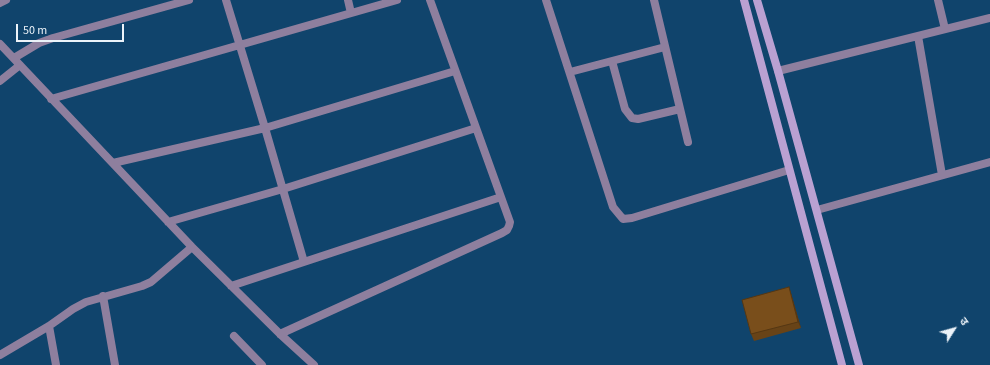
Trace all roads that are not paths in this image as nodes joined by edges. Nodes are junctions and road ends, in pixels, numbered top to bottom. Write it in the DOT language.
graph roads {
  1 [pos="6,0"];
  2 [pos="189,0"];
  3 [pos="226,0"];
  4 [pos="348,0"];
  5 [pos="397,0"];
  6 [pos="430,0"];
  7 [pos="546,0"];
  8 [pos="654,0"];
  9 [pos="744,0"];
  10 [pos="757,0"];
  11 [pos="938,0"];
  12 [pos="0,3"];
  13 [pos="351,13"];
  14 [pos="990,18"];
  15 [pos="945,29"];
  16 [pos="918,36"];
  17 [pos="0,44"];
  18 [pos="239,46"];
  19 [pos="665,47"];
  20 [pos="14,58"];
  21 [pos="612,61"];
  22 [pos="20,65"];
  23 [pos="778,71"];
  24 [pos="455,72"];
  25 [pos="570,72"];
  26 [pos="0,81"];
  27 [pos="51,99"];
  28 [pos="680,109"];
  29 [pos="265,128"];
  30 [pos="476,128"];
  31 [pos="688,142"];
  32 [pos="990,162"];
  33 [pos="113,163"];
  34 [pos="789,170"];
  35 [pos="942,175"];
  36 [pos="283,189"];
  37 [pos="501,197"];
  38 [pos="817,210"];
  39 [pos="168,222"];
  40 [pos="192,247"];
  41 [pos="304,262"];
  42 [pos="231,286"];
  43 [pos="103,296"];
  44 [pos="49,326"];
  45 [pos="280,334"];
  46 [pos="234,336"];
  47 [pos="0,355"];
  48 [pos="56,365"];
  49 [pos="115,365"];
  50 [pos="262,365"];
  51 [pos="314,365"];
  52 [pos="842,365"];
  53 [pos="859,365"];
  1 -- 12 [label="street"];
  2 -- 20 [label="street"];
  3 -- 18 [label="street"];
  4 -- 13 [label="street"];
  5 -- 13 [label="street"];
  6 -- 24 [label="street"];
  7 -- 25 [label="street"];
  8 -- 19 [label="street"];
  9 -- 34 [label="main road"];
  10 -- 23 [label="main road"];
  11 -- 15 [label="street"];
  13 -- 18 [label="street"];
  14 -- 15 [label="street"];
  15 -- 16 [label="street"];
  16 -- 23 [label="street"];
  16 -- 35 [label="street"];
  17 -- 20 [label="street"];
  18 -- 27 [label="street"];
  18 -- 29 [label="street"];
  19 -- 21 [label="street"];
  19 -- 28 [label="street"];
  20 -- 22 [label="street"];
  21 -- 25 [label="street"];
  21 -- 28 [label="street"];
  22 -- 26 [label="street"];
  22 -- 27 [label="street"];
  23 -- 38 [label="main road"];
  24 -- 29 [label="street"];
  24 -- 30 [label="street"];
  25 -- 34 [label="street"];
  27 -- 33 [label="street"];
  28 -- 31 [label="street"];
  29 -- 33 [label="street"];
  29 -- 36 [label="street"];
  30 -- 36 [label="street"];
  30 -- 37 [label="street"];
  32 -- 35 [label="street"];
  33 -- 39 [label="street"];
  34 -- 52 [label="main road"];
  35 -- 38 [label="street"];
  36 -- 39 [label="street"];
  36 -- 41 [label="street"];
  37 -- 41 [label="street"];
  37 -- 45 [label="street"];
  38 -- 53 [label="main road"];
  39 -- 40 [label="street"];
  40 -- 42 [label="street"];
  40 -- 43 [label="street"];
  41 -- 42 [label="street"];
  42 -- 45 [label="street"];
  43 -- 44 [label="street"];
  43 -- 49 [label="street"];
  44 -- 47 [label="street"];
  44 -- 48 [label="street"];
  45 -- 51 [label="street"];
  46 -- 50 [label="street"];
}
